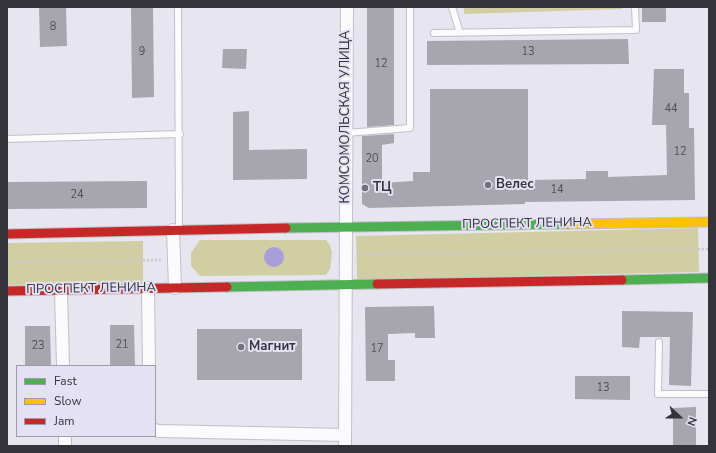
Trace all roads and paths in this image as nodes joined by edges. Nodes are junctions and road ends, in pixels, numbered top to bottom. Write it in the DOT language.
graph roads {
  1 [pos="178,7"];
  2 [pos="347,7"];
  3 [pos="410,7"];
  4 [pos="452,7"];
  5 [pos="635,7"];
  6 [pos="434,33"];
  7 [pos="460,33"];
  8 [pos="346,133"];
  9 [pos="180,134"];
  10 [pos="7,139"];
  11 [pos="709,222"];
  12 [pos="345,227"];
  13 [pos="176,230"];
  14 [pos="7,234"];
  15 [pos="709,249"];
  16 [pos="346,255"];
  17 [pos="174,260"];
  18 [pos="7,262"];
  19 [pos="709,278"];
  20 [pos="346,284"];
  21 [pos="148,288"];
  22 [pos="175,288"];
  23 [pos="60,290"];
  24 [pos="7,291"];
  25 [pos="659,342"];
  26 [pos="63,365"];
  27 [pos="149,365"];
  28 [pos="709,394"];
  29 [pos="156,430"];
  30 [pos="345,440"];
  1 -- 9 [label="lane"];
  2 -- 8 [label="street, КОМСОМОЛЬСКАЯ УЛИЦА"];
  3 -- 8 [label="lane"];
  4 -- 7 [label="lane"];
  5 -- 7 [label="lane"];
  6 -- 7 [label="lane"];
  8 -- 12 [label="street, КОМСОМОЛЬСКАЯ УЛИЦА"];
  9 -- 10 [label="lane"];
  9 -- 13 [label="lane"];
  11 -- 12 [label="street, ПРОСПЕКТ ЛЕНИНА"];
  12 -- 13 [label="street, ПРОСПЕКТ ЛЕНИНА"];
  12 -- 16 [label="street"];
  13 -- 14 [label="street, ПРОСПЕКТ ЛЕНИНА"];
  13 -- 17 [label="street, ПРОСПЕКТ ЛЕНИНА"];
  15 -- 16 [label="path"];
  16 -- 20 [label="street"];
  17 -- 18 [label="path"];
  17 -- 22 [label="street, ПРОСПЕКТ ЛЕНИНА"];
  19 -- 20 [label="street, ПРОСПЕКТ ЛЕНИНА"];
  20 -- 22 [label="street, ПРОСПЕКТ ЛЕНИНА"];
  20 -- 30 [label="street"];
  21 -- 22 [label="street, ПРОСПЕКТ ЛЕНИНА"];
  21 -- 23 [label="street, ПРОСПЕКТ ЛЕНИНА"];
  21 -- 27 [label="street"];
  23 -- 24 [label="street, ПРОСПЕКТ ЛЕНИНА"];
  23 -- 26 [label="street"];
  25 -- 28 [label="lane"];
  29 -- 30 [label="street"];
}
